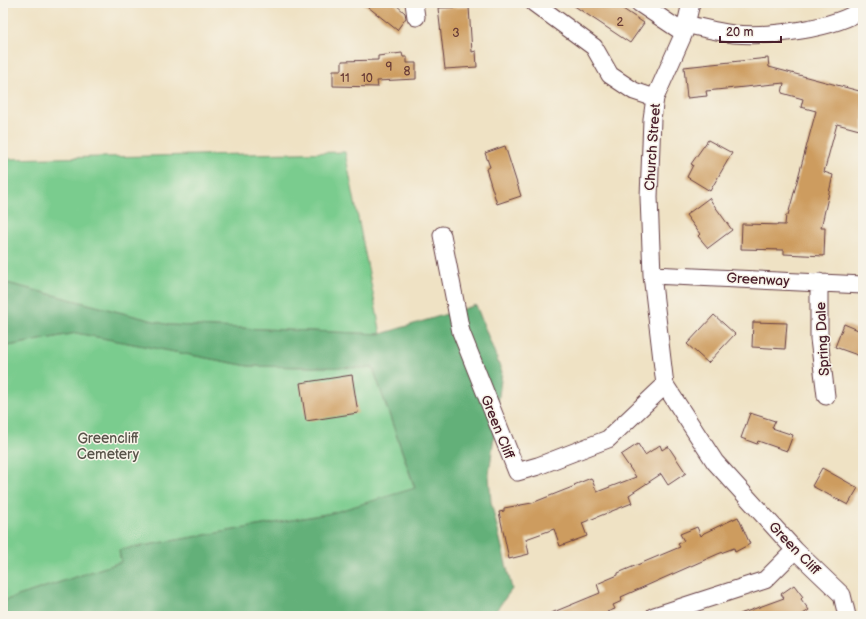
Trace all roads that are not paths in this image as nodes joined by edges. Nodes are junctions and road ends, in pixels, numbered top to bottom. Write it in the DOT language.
graph roads {
  1 [pos="534,3"];
  2 [pos="639,3"];
  3 [pos="691,3"];
  4 [pos="863,9"];
  5 [pos="685,29"];
  6 [pos="655,98"];
  7 [pos="442,235"];
  8 [pos="652,275"];
  9 [pos="820,282"];
  10 [pos="863,285"];
  11 [pos="665,385"];
  12 [pos="826,396"];
  13 [pos="795,550"];
  14 [pos="654,616"];
  15 [pos="847,616"];
  1 -- 6 [label="street"];
  2 -- 5 [label="street"];
  3 -- 5 [label="street, Church Street"];
  4 -- 5 [label="street"];
  5 -- 6 [label="street, Church Street"];
  6 -- 8 [label="street, Church Street"];
  7 -- 11 [label="street, Green Cliff"];
  8 -- 9 [label="street, Greenway"];
  8 -- 11 [label="street, Green Cliff"];
  9 -- 10 [label="street, Greenway"];
  9 -- 12 [label="street, Spring Dale"];
  11 -- 13 [label="street, Green Cliff"];
  13 -- 14 [label="street"];
  13 -- 15 [label="street, Green Cliff"];
}
